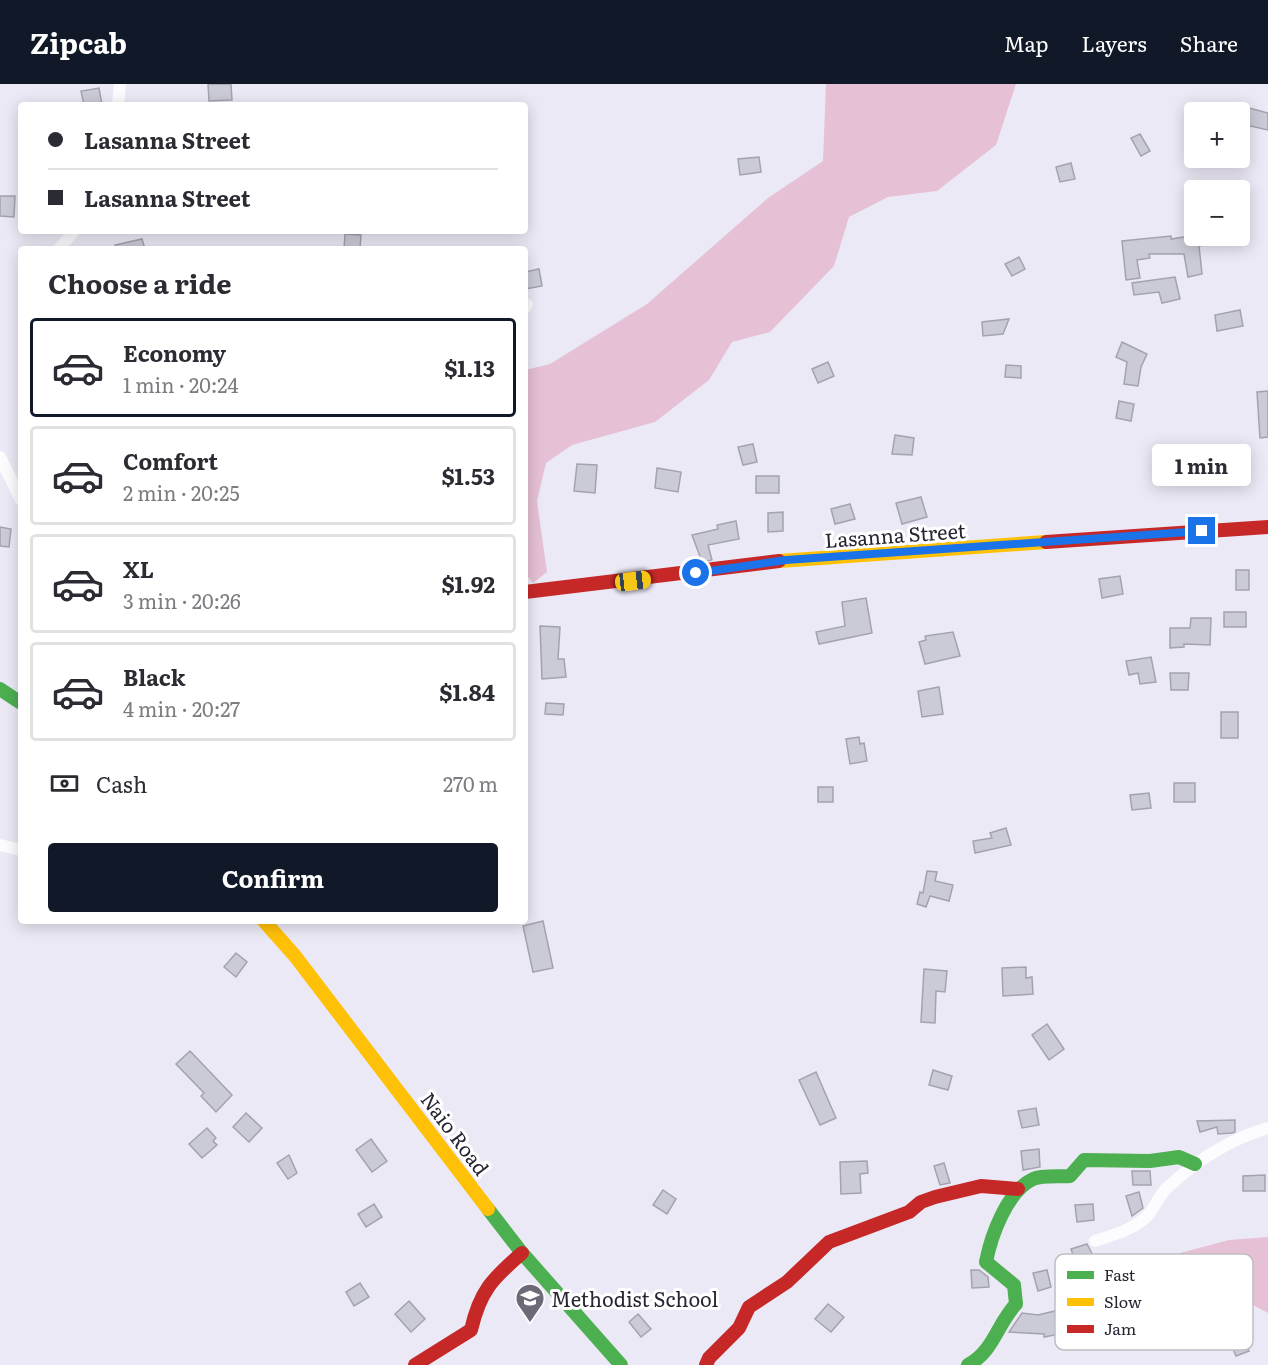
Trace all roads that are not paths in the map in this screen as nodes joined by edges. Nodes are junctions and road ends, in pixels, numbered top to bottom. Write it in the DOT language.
graph roads {
  1 [pos="120,84"];
  2 [pos="118,102"];
  3 [pos="72,234"];
  4 [pos="62,246"];
  5 [pos="0,457"];
  6 [pos="18,494"];
  7 [pos="1268,527"];
  8 [pos="528,592"];
  9 [pos="18,688"];
  10 [pos="3,690"];
  11 [pos="18,701"];
  12 [pos="0,845"];
  13 [pos="18,849"];
  14 [pos="267,924"];
  15 [pos="1268,1128"];
  16 [pos="1195,1164"];
  17 [pos="1018,1189"];
  18 [pos="1095,1241"];
  19 [pos="522,1253"];
  20 [pos="415,1365"];
  21 [pos="621,1365"];
  22 [pos="706,1365"];
  23 [pos="968,1365"];
  1 -- 2 [label="street"];
  3 -- 4 [label="street"];
  5 -- 6 [label="street"];
  7 -- 8 [label="street, Lasanna Street"];
  9 -- 10 [label="street"];
  10 -- 11 [label="street"];
  12 -- 13 [label="street"];
  14 -- 19 [label="street, Naio Road"];
  15 -- 16 [label="street"];
  16 -- 17 [label="street"];
  16 -- 18 [label="street"];
  17 -- 22 [label="street"];
  17 -- 23 [label="street"];
  19 -- 20 [label="street"];
  19 -- 21 [label="street, Naio Road"];
}
